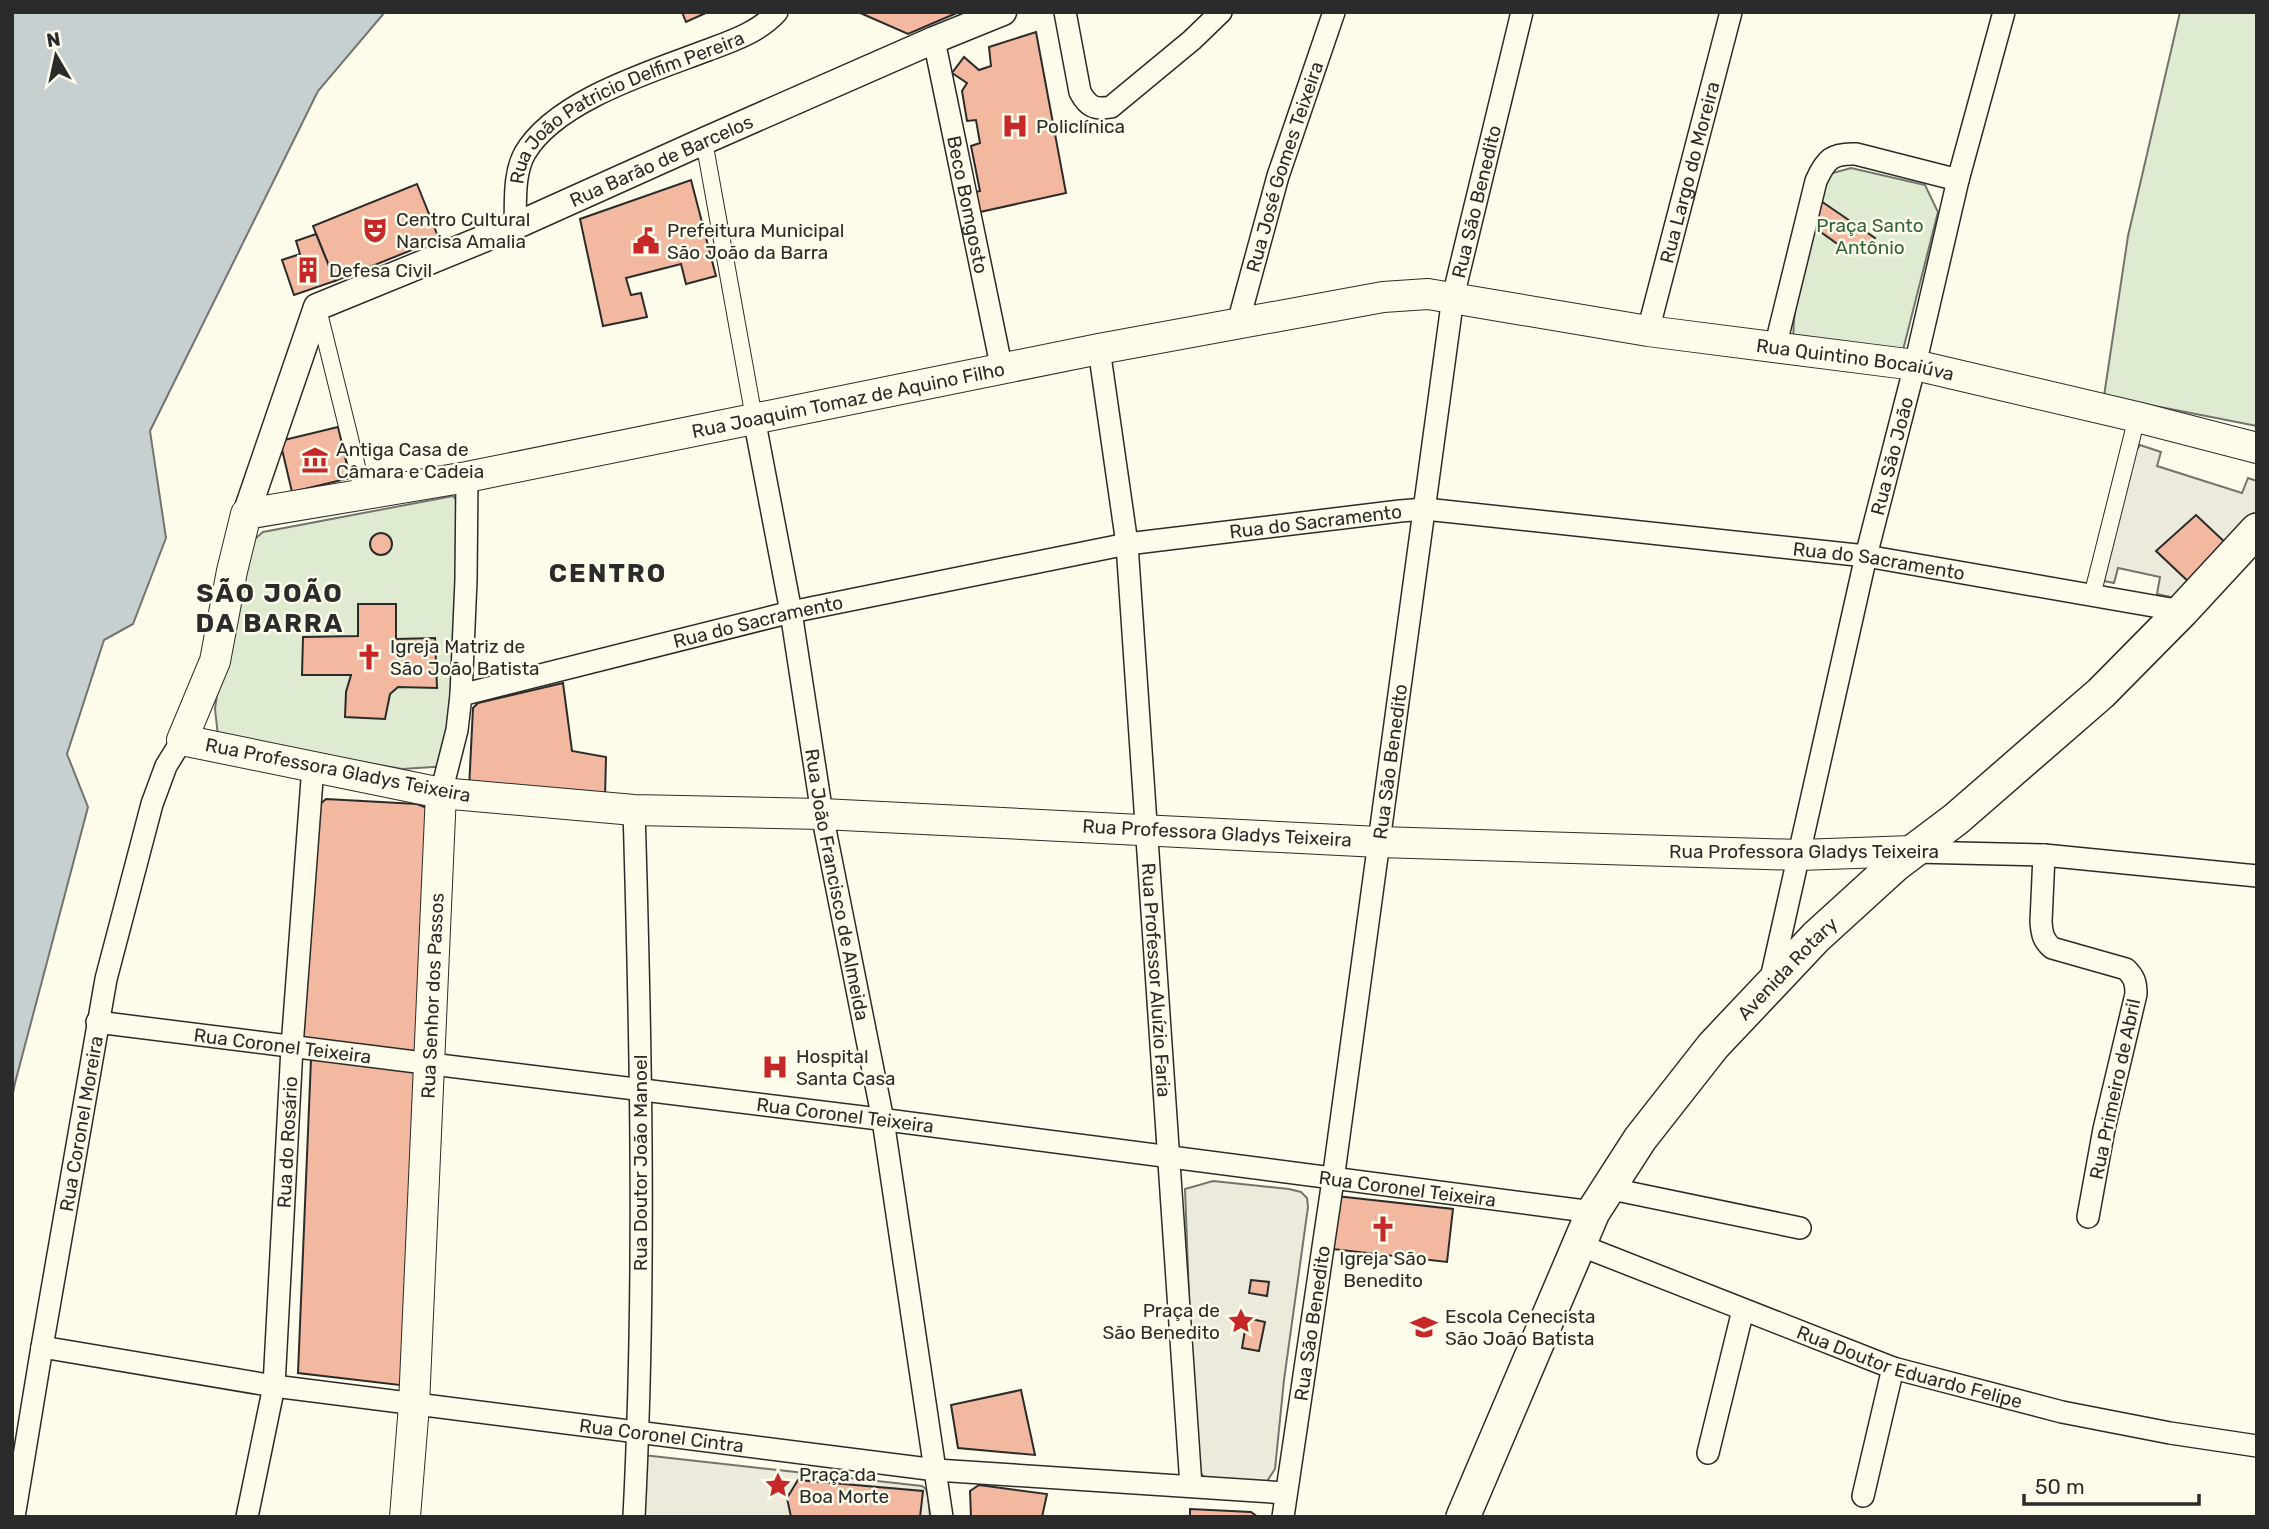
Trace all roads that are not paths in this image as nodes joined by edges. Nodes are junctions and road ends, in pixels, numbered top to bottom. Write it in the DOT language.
graph roads {
  1 [pos="777,12"];
  2 [pos="1003,12"];
  3 [pos="1065,12"];
  4 [pos="1221,12"];
  5 [pos="1334,12"];
  6 [pos="1522,12"];
  7 [pos="1731,12"];
  8 [pos="2004,12"];
  9 [pos="934,40"];
  10 [pos="704,141"];
  11 [pos="1958,180"];
  12 [pos="515,226"];
  13 [pos="1453,297"];
  14 [pos="317,307"];
  15 [pos="1238,323"];
  16 [pos="1648,331"];
  17 [pos="1775,348"];
  18 [pos="1099,349"];
  19 [pos="1915,365"];
  20 [pos="1002,370"];
  21 [pos="2137,417"];
  22 [pos="754,418"];
  23 [pos="2256,449"];
  24 [pos="467,477"];
  25 [pos="364,495"];
  26 [pos="1426,509"];
  27 [pos="246,514"];
  28 [pos="2257,530"];
  29 [pos="1127,544"];
  30 [pos="1866,556"];
  31 [pos="2092,596"];
  32 [pos="2182,611"];
  33 [pos="791,612"];
  34 [pos="461,695"];
  35 [pos="182,740"];
  36 [pos="313,766"];
  37 [pos="441,793"];
  38 [pos="634,810"];
  39 [pos="822,814"];
  40 [pos="1146,829"];
  41 [pos="1380,842"];
  42 [pos="1912,852"];
  43 [pos="1799,855"];
  44 [pos="2044,855"];
  45 [pos="2257,876"];
  46 [pos="1770,984"];
  47 [pos="97,1022"];
  48 [pos="292,1047"];
  49 [pos="429,1063"];
  50 [pos="642,1090"];
  51 [pos="883,1120"];
  52 [pos="1168,1156"];
  53 [pos="1333,1180"];
  54 [pos="1600,1200"];
  55 [pos="2088,1217"];
  56 [pos="1800,1228"];
  57 [pos="1577,1244"];
  58 [pos="1743,1310"];
  59 [pos="42,1347"];
  60 [pos="1894,1368"];
  61 [pos="274,1386"];
  62 [pos="414,1405"];
  63 [pos="638,1433"];
  64 [pos="2257,1446"];
  65 [pos="1708,1452"];
  66 [pos="936,1470"];
  67 [pos="1191,1486"];
  68 [pos="1286,1493"];
  69 [pos="1863,1496"];
  70 [pos="14,1517"];
  71 [pos="247,1517"];
  72 [pos="405,1517"];
  73 [pos="634,1517"];
  74 [pos="942,1517"];
  75 [pos="1283,1517"];
  76 [pos="1463,1517"];
  1 -- 12 [label="street, Rua João Patricio Delfim Pereira"];
  2 -- 9 [label="street, Rua Barão de Barcelos"];
  3 -- 4 [label="street"];
  5 -- 15 [label="street, Rua José Gomes Teixeira"];
  6 -- 13 [label="street, Rua São Benedito"];
  7 -- 16 [label="street, Rua Largo do Moreira"];
  8 -- 11 [label="street, Rua São João"];
  9 -- 10 [label="street, Rua Barão de Barcelos"];
  9 -- 20 [label="street, Beco Bomgosto"];
  10 -- 12 [label="street, Rua Barão de Barcelos"];
  10 -- 22 [label="street"];
  11 -- 17 [label="street"];
  11 -- 19 [label="street, Rua São João"];
  12 -- 14 [label="street, Rua Barão de Barcelos"];
  13 -- 15 [label="main road, Rua Joaquim Tomaz de Aquino Filho"];
  13 -- 16 [label="main road, Rua Quintino Bocaiúva"];
  13 -- 26 [label="street, Rua São Benedito"];
  14 -- 25 [label="street"];
  14 -- 27 [label="street"];
  15 -- 18 [label="main road, Rua Joaquim Tomaz de Aquino Filho"];
  16 -- 17 [label="main road, Rua Quintino Bocaiúva"];
  17 -- 19 [label="main road, Rua Quintino Bocaiúva"];
  18 -- 20 [label="main road, Rua Joaquim Tomaz de Aquino Filho"];
  18 -- 29 [label="street, Rua Professor Aluízio Faria"];
  19 -- 21 [label="main road, Rua Quintino Bocaiúva"];
  19 -- 30 [label="street, Rua São João"];
  20 -- 22 [label="main road, Rua Joaquim Tomaz de Aquino Filho"];
  21 -- 23 [label="main road, Rua Quintino Bocaiúva"];
  21 -- 31 [label="street"];
  22 -- 24 [label="main road, Rua Joaquim Tomaz de Aquino Filho"];
  22 -- 33 [label="street, Rua João Francisco de Almeida"];
  24 -- 25 [label="main road, Rua Joaquim Tomaz de Aquino Filho"];
  24 -- 34 [label="street, Rua Senhor dos Passos"];
  25 -- 27 [label="main road, Rua Joaquim Tomaz de Aquino Filho"];
  26 -- 29 [label="street, Rua do Sacramento"];
  26 -- 30 [label="street, Rua do Sacramento"];
  26 -- 41 [label="street, Rua São Benedito"];
  27 -- 35 [label="main road"];
  28 -- 32 [label="main road, Avenida Rotary"];
  29 -- 33 [label="street, Rua do Sacramento"];
  29 -- 40 [label="street, Rua Professor Aluízio Faria"];
  30 -- 31 [label="street, Rua do Sacramento"];
  30 -- 43 [label="street, Rua São João"];
  31 -- 32 [label="street, Rua do Sacramento"];
  32 -- 42 [label="main road, Avenida Rotary"];
  33 -- 34 [label="street, Rua do Sacramento"];
  33 -- 39 [label="street, Rua João Francisco de Almeida"];
  34 -- 37 [label="street, Rua Senhor dos Passos"];
  35 -- 36 [label="main road, Rua Professora Gladys Teixeira"];
  35 -- 47 [label="street, Rua Coronel Moreira"];
  36 -- 37 [label="main road, Rua Professora Gladys Teixeira"];
  36 -- 48 [label="street, Rua do Rosário"];
  37 -- 38 [label="main road, Rua Professora Gladys Teixeira"];
  37 -- 49 [label="main road, Rua Senhor dos Passos"];
  38 -- 39 [label="main road, Rua Professora Gladys Teixeira"];
  38 -- 50 [label="street, Rua Doutor João Manoel"];
  39 -- 40 [label="main road, Rua Professora Gladys Teixeira"];
  39 -- 51 [label="street, Rua João Francisco de Almeida"];
  40 -- 41 [label="main road, Rua Professora Gladys Teixeira"];
  40 -- 52 [label="street, Rua Professor Aluízio Faria"];
  41 -- 43 [label="main road, Rua Professora Gladys Teixeira"];
  41 -- 53 [label="street, Rua São Benedito"];
  42 -- 43 [label="main road, Rua Professora Gladys Teixeira"];
  42 -- 44 [label="street, Rua Professora Gladys Teixeira"];
  42 -- 46 [label="main road, Avenida Rotary"];
  43 -- 46 [label="street, Rua São João"];
  44 -- 45 [label="street, Rua Professora Gladys Teixeira"];
  44 -- 55 [label="street, Rua Primeiro de Abril"];
  46 -- 54 [label="main road, Avenida Rotary"];
  47 -- 48 [label="street, Rua Coronel Teixeira"];
  47 -- 59 [label="street, Rua Coronel Moreira"];
  48 -- 49 [label="street, Rua Coronel Teixeira"];
  48 -- 61 [label="street, Rua do Rosário"];
  49 -- 50 [label="street, Rua Coronel Teixeira"];
  49 -- 62 [label="main road, Rua Senhor dos Passos"];
  50 -- 51 [label="street, Rua Coronel Teixeira"];
  50 -- 63 [label="street, Rua Doutor João Manoel"];
  51 -- 52 [label="street, Rua Coronel Teixeira"];
  51 -- 66 [label="street, Rua João Francisco de Almeida"];
  52 -- 53 [label="street, Rua Coronel Teixeira"];
  52 -- 67 [label="street, Rua Professor Aluízio Faria"];
  53 -- 54 [label="street, Rua Coronel Teixeira"];
  53 -- 68 [label="street, Rua São Benedito"];
  54 -- 56 [label="street, Rua Coronel Teixeira"];
  54 -- 57 [label="main road, Avenida Rotary"];
  57 -- 58 [label="street, Rua Doutor Eduardo Felipe"];
  57 -- 76 [label="main road, Avenida Rotary"];
  58 -- 60 [label="street, Rua Doutor Eduardo Felipe"];
  58 -- 65 [label="street"];
  59 -- 61 [label="street, Rua Coronel Cintra"];
  59 -- 70 [label="street, Rua Coronel Moreira"];
  60 -- 64 [label="street, Rua Doutor Eduardo Felipe"];
  60 -- 69 [label="street"];
  61 -- 62 [label="street, Rua Coronel Cintra"];
  61 -- 71 [label="street, Rua do Rosário"];
  62 -- 63 [label="street, Rua Coronel Cintra"];
  62 -- 72 [label="main road, Rua Senhor dos Passos"];
  63 -- 66 [label="street, Rua Coronel Cintra"];
  63 -- 73 [label="street, Rua Doutor João Manoel"];
  66 -- 67 [label="street, Rua Coronel Cintra"];
  66 -- 74 [label="street, Rua João Francisco de Almeida"];
  67 -- 68 [label="street, Rua Coronel Cintra"];
  68 -- 75 [label="street, Rua São Benedito"];
}
